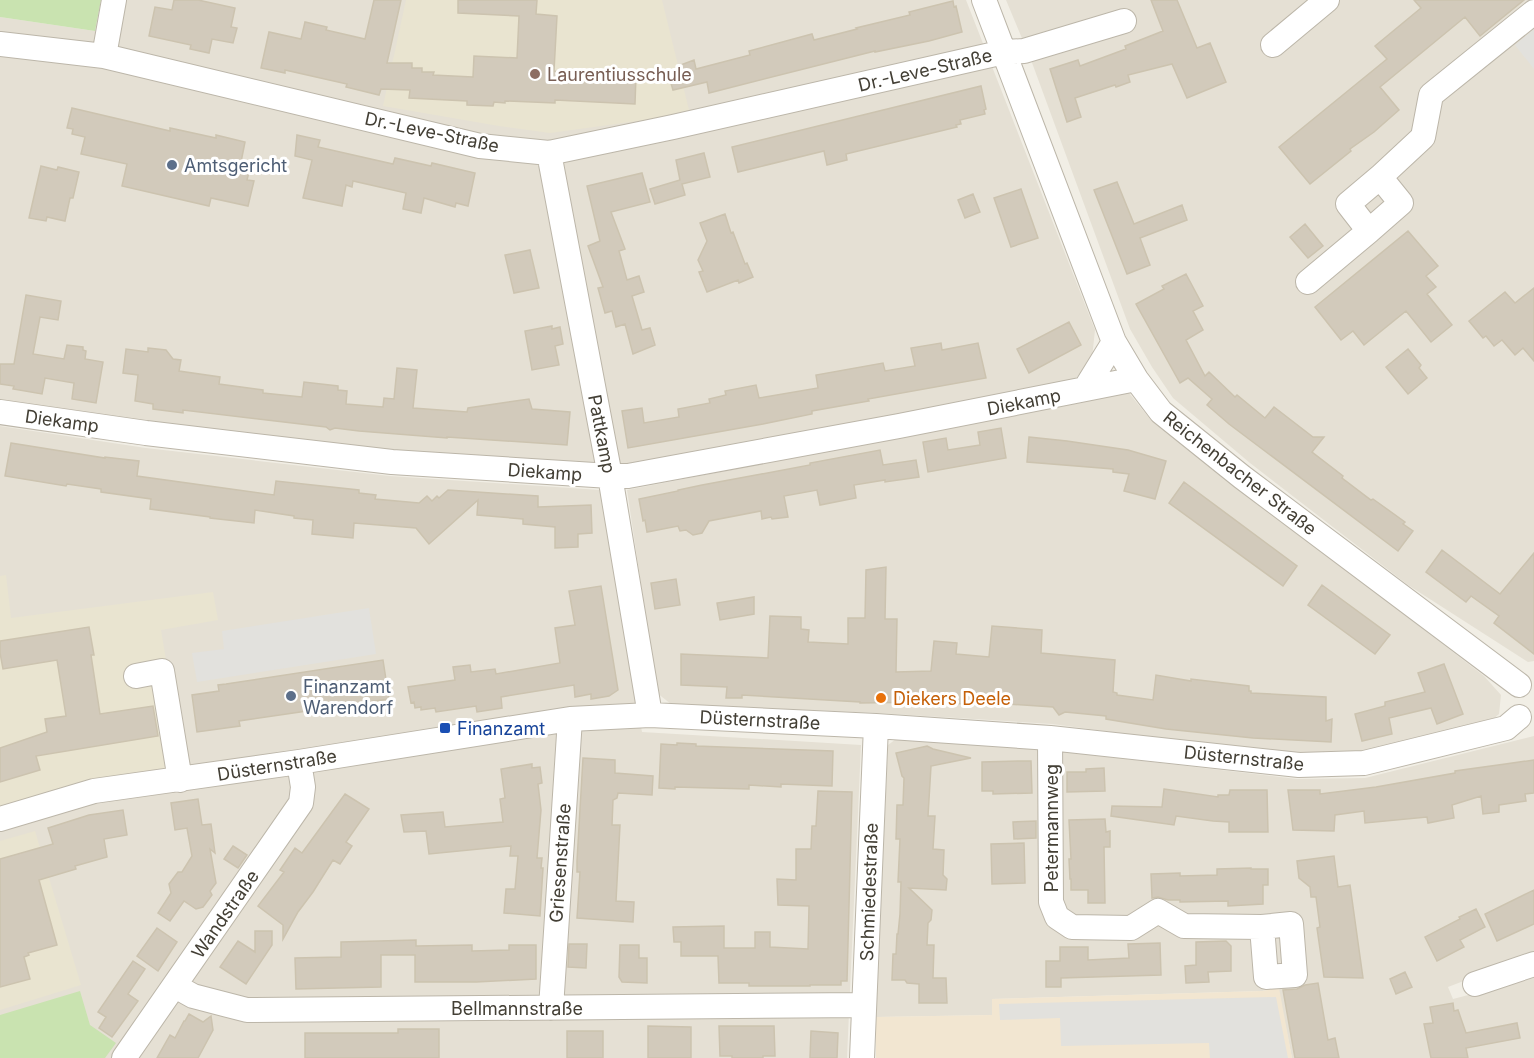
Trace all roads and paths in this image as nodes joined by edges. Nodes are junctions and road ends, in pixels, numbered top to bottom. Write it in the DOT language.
graph roads {
  1 [pos="114,0"];
  2 [pos="984,0"];
  3 [pos="1327,0"];
  4 [pos="1534,12"];
  5 [pos="1124,21"];
  6 [pos="0,44"];
  7 [pos="1273,45"];
  8 [pos="1004,52"];
  9 [pos="104,56"];
  10 [pos="549,153"];
  11 [pos="1380,177"];
  12 [pos="1369,231"];
  13 [pos="1308,282"];
  14 [pos="1114,342"];
  15 [pos="1136,379"];
  16 [pos="1085,389"];
  17 [pos="0,412"];
  18 [pos="610,476"];
  19 [pos="136,676"];
  20 [pos="1526,681"];
  21 [pos="650,715"];
  22 [pos="570,719"];
  23 [pos="1526,721"];
  24 [pos="876,726"];
  25 [pos="1050,738"];
  26 [pos="299,762"];
  27 [pos="180,780"];
  28 [pos="0,819"];
  29 [pos="1262,927"];
  30 [pos="1534,964"];
  31 [pos="1475,984"];
  32 [pos="175,986"];
  33 [pos="864,1005"];
  34 [pos="550,1008"];
  35 [pos="124,1058"];
  36 [pos="862,1058"];
  1 -- 9 [label="street"];
  2 -- 8 [label="street, Reichenbacher Straße"];
  3 -- 7 [label="street"];
  4 -- 11 [label="street"];
  5 -- 8 [label="street"];
  6 -- 9 [label="street, Dr.-Leve-Straße"];
  8 -- 10 [label="street, Dr.-Leve-Straße"];
  8 -- 14 [label="street, Reichenbacher Straße"];
  9 -- 10 [label="street, Dr.-Leve-Straße"];
  10 -- 18 [label="street, Pattkamp"];
  11 -- 12 [label="street"];
  11 -- 12 [label="street"];
  12 -- 13 [label="street"];
  14 -- 15 [label="street, Reichenbacher Straße"];
  14 -- 16 [label="street, Diekamp"];
  15 -- 16 [label="street, Diekamp"];
  15 -- 20 [label="street, Reichenbacher Straße"];
  16 -- 18 [label="street, Diekamp"];
  17 -- 18 [label="street, Diekamp"];
  18 -- 21 [label="street, Pattkamp"];
  19 -- 27 [label="street"];
  20 -- 23 [label="street"];
  21 -- 22 [label="street, Düsternstraße"];
  21 -- 24 [label="street, Düsternstraße"];
  22 -- 26 [label="street, Düsternstraße"];
  22 -- 34 [label="street, Griesenstraße"];
  23 -- 25 [label="street, Düsternstraße"];
  24 -- 25 [label="street, Düsternstraße"];
  24 -- 33 [label="street, Schmiedestraße"];
  25 -- 29 [label="street, Petermannweg"];
  26 -- 27 [label="street, Düsternstraße"];
  26 -- 32 [label="street, Wandstraße"];
  27 -- 28 [label="street, Düsternstraße"];
  30 -- 31 [label="street"];
  32 -- 34 [label="street, Bellmannstraße"];
  32 -- 35 [label="street, Wandstraße"];
  33 -- 34 [label="street, Bellmannstraße"];
  33 -- 36 [label="street, Schmiedestraße"];
}
